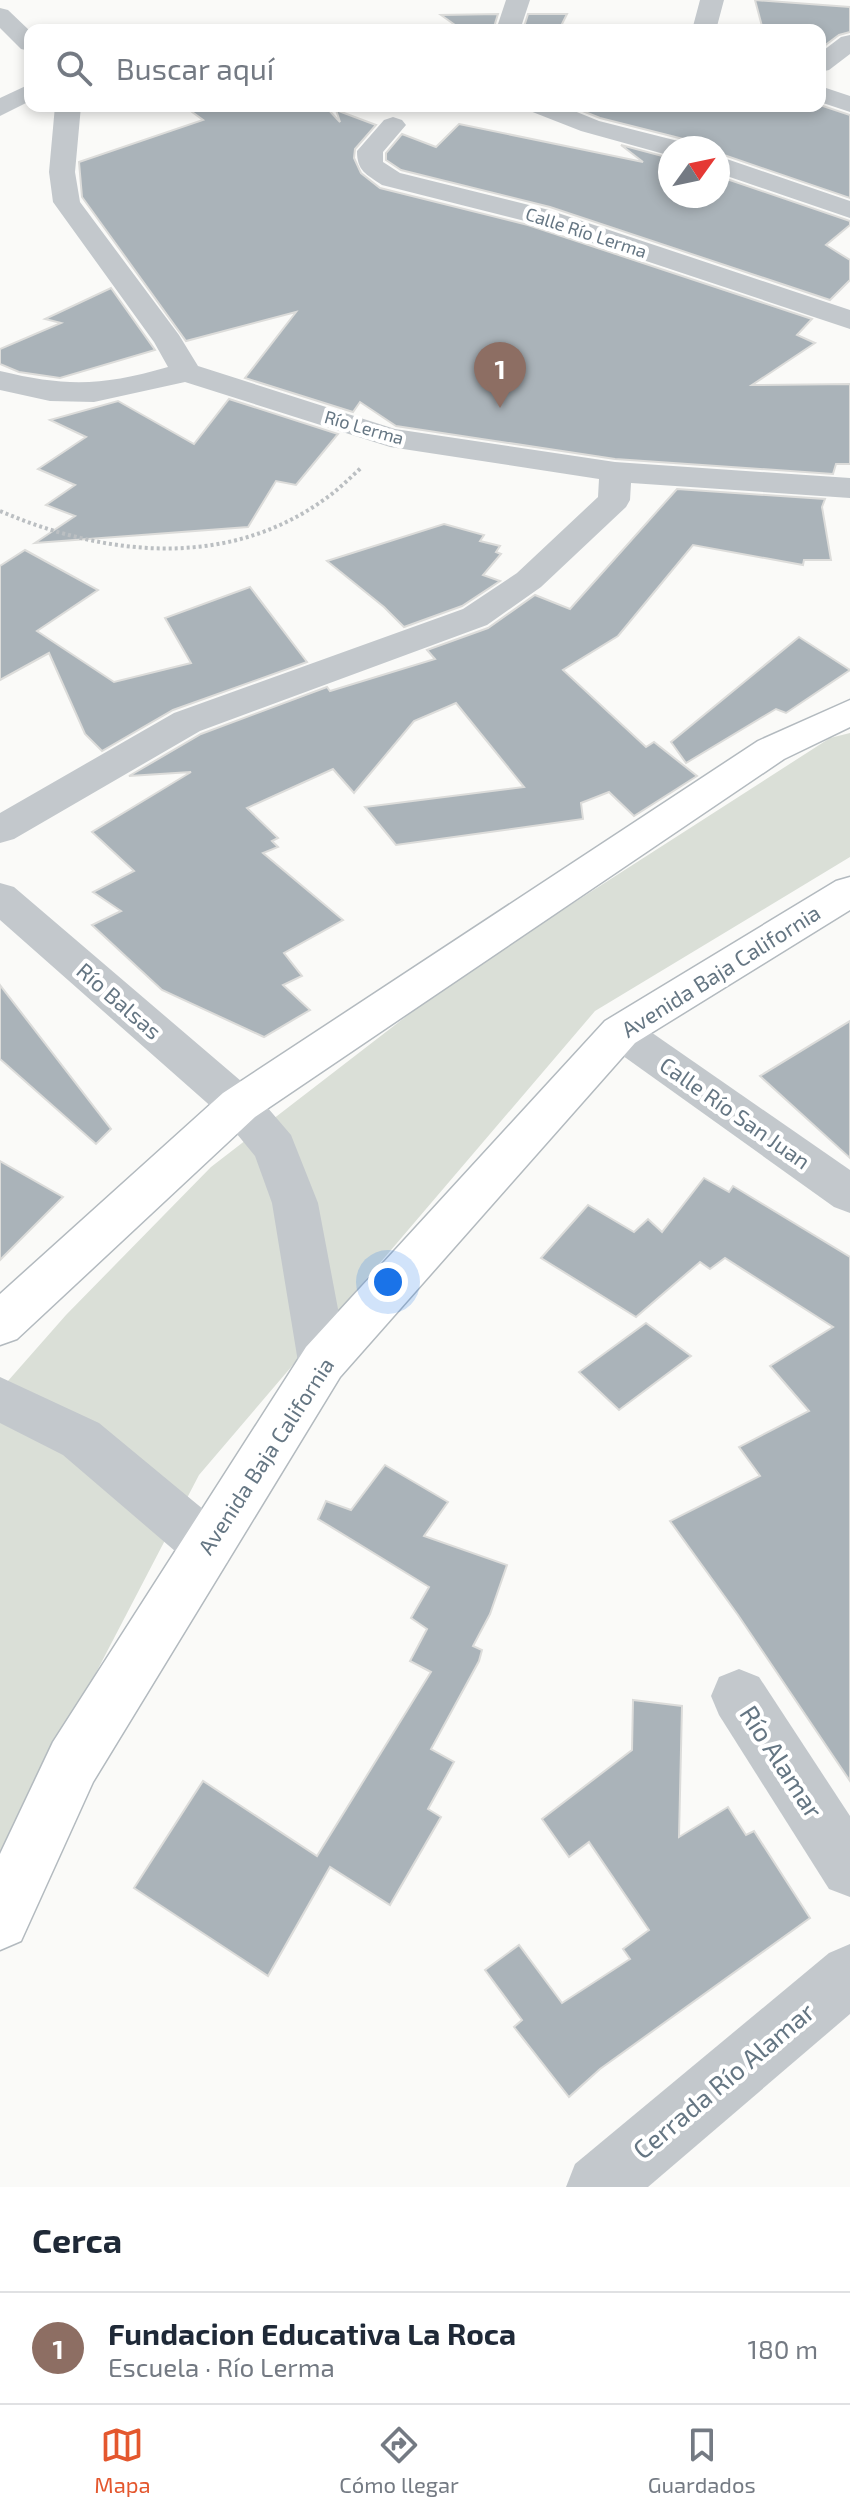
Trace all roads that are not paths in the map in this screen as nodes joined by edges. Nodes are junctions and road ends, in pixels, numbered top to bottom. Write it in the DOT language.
graph roads {
  1 [pos="518,0"];
  2 [pos="712,0"];
  3 [pos="0,15"];
  4 [pos="510,24"];
  5 [pos="706,24"];
  6 [pos="24,38"];
  7 [pos="850,42"];
  8 [pos="826,60"];
  9 [pos="24,94"];
  10 [pos="826,96"];
  11 [pos="850,104"];
  12 [pos="0,108"];
  13 [pos="67,112"];
  14 [pos="554,112"];
  15 [pos="393,125"];
  16 [pos="658,144"];
  17 [pos="730,168"];
  18 [pos="850,210"];
  19 [pos="850,320"];
  20 [pos="186,372"];
  21 [pos="0,380"];
  22 [pos="615,472"];
  23 [pos="850,488"];
  24 [pos="850,712"];
  25 [pos="0,830"];
  26 [pos="850,891"];
  27 [pos="0,897"];
  28 [pos="620,1032"];
  29 [pos="239,1105"];
  30 [pos="850,1194"];
  31 [pos="0,1324"];
  32 [pos="323,1362"];
  33 [pos="0,1399"];
  34 [pos="208,1546"];
  35 [pos="739,1696"];
  36 [pos="850,1868"];
  37 [pos="0,1920"];
  38 [pos="850,1974"];
  39 [pos="598,2187"];
  1 -- 4 [label="street"];
  2 -- 5 [label="street"];
  3 -- 6 [label="street"];
  7 -- 8 [label="street"];
  9 -- 12 [label="street"];
  10 -- 11 [label="street"];
  13 -- 20 [label="street"];
  14 -- 16 [label="street"];
  15 -- 19 [label="street, Calle Río Lerma"];
  17 -- 18 [label="street"];
  20 -- 21 [label="street"];
  20 -- 22 [label="street, Río Lerma"];
  22 -- 23 [label="street, Río Lerma"];
  22 -- 25 [label="street"];
  24 -- 29 [label="street"];
  26 -- 28 [label="street, Avenida Baja California"];
  27 -- 29 [label="street, Río Balsas"];
  28 -- 30 [label="street, Calle Río San Juan"];
  28 -- 32 [label="street, Avenida Baja California"];
  29 -- 31 [label="street"];
  29 -- 32 [label="street, Río Balsas"];
  32 -- 34 [label="street, Avenida Baja California"];
  33 -- 34 [label="street"];
  34 -- 37 [label="street, Avenida Baja California"];
  35 -- 36 [label="street, Río Alamar"];
  38 -- 39 [label="street, Cerrada Río Alamar"];
}
